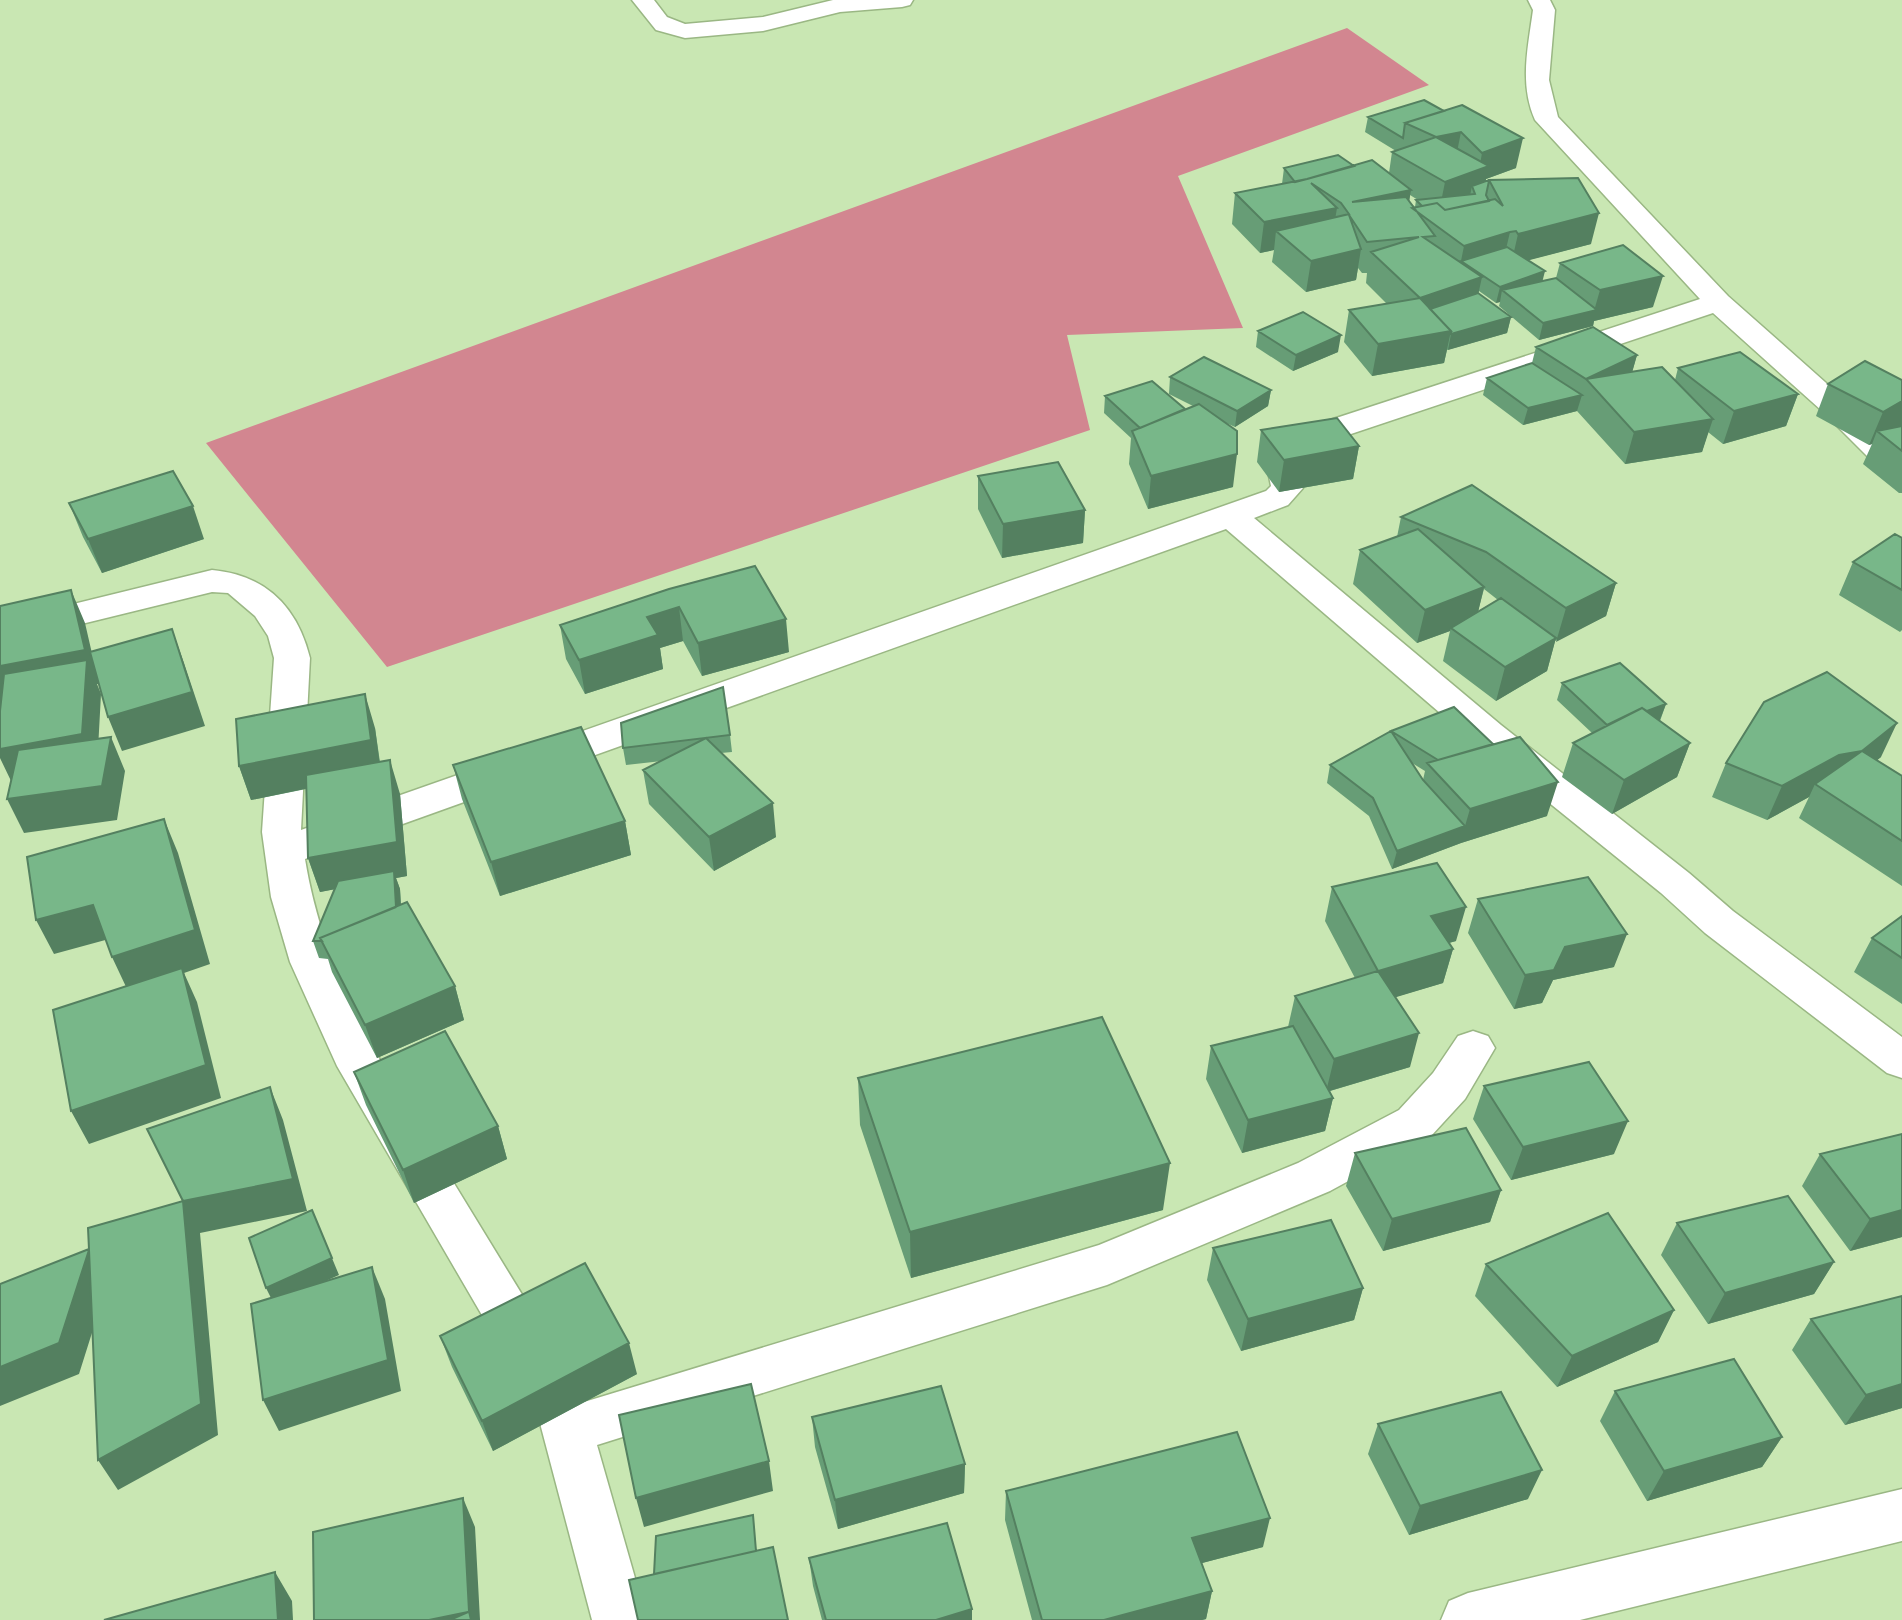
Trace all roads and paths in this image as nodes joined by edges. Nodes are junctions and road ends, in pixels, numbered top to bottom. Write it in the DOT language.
graph roads {
  1 [pos="643,0"];
  2 [pos="902,0"];
  3 [pos="1539,0"];
  4 [pos="1718,302"];
  5 [pos="1902,473"];
  6 [pos="1231,516"];
  7 [pos="0,633"];
  8 [pos="284,851"];
  9 [pos="1473,1048"];
  10 [pos="1902,1062"];
  11 [pos="568,1431"];
  12 [pos="1902,1516"];
  13 [pos="620,1620"];
  14 [pos="1468,1620"];
  1 -- 2 [label="street"];
  3 -- 4 [label="street"];
  4 -- 5 [label="street"];
  4 -- 6 [label="street"];
  6 -- 8 [label="street"];
  6 -- 10 [label="street"];
  7 -- 8 [label="street"];
  8 -- 11 [label="street"];
  9 -- 11 [label="street"];
  11 -- 13 [label="street"];
  12 -- 14 [label="street"];
}
